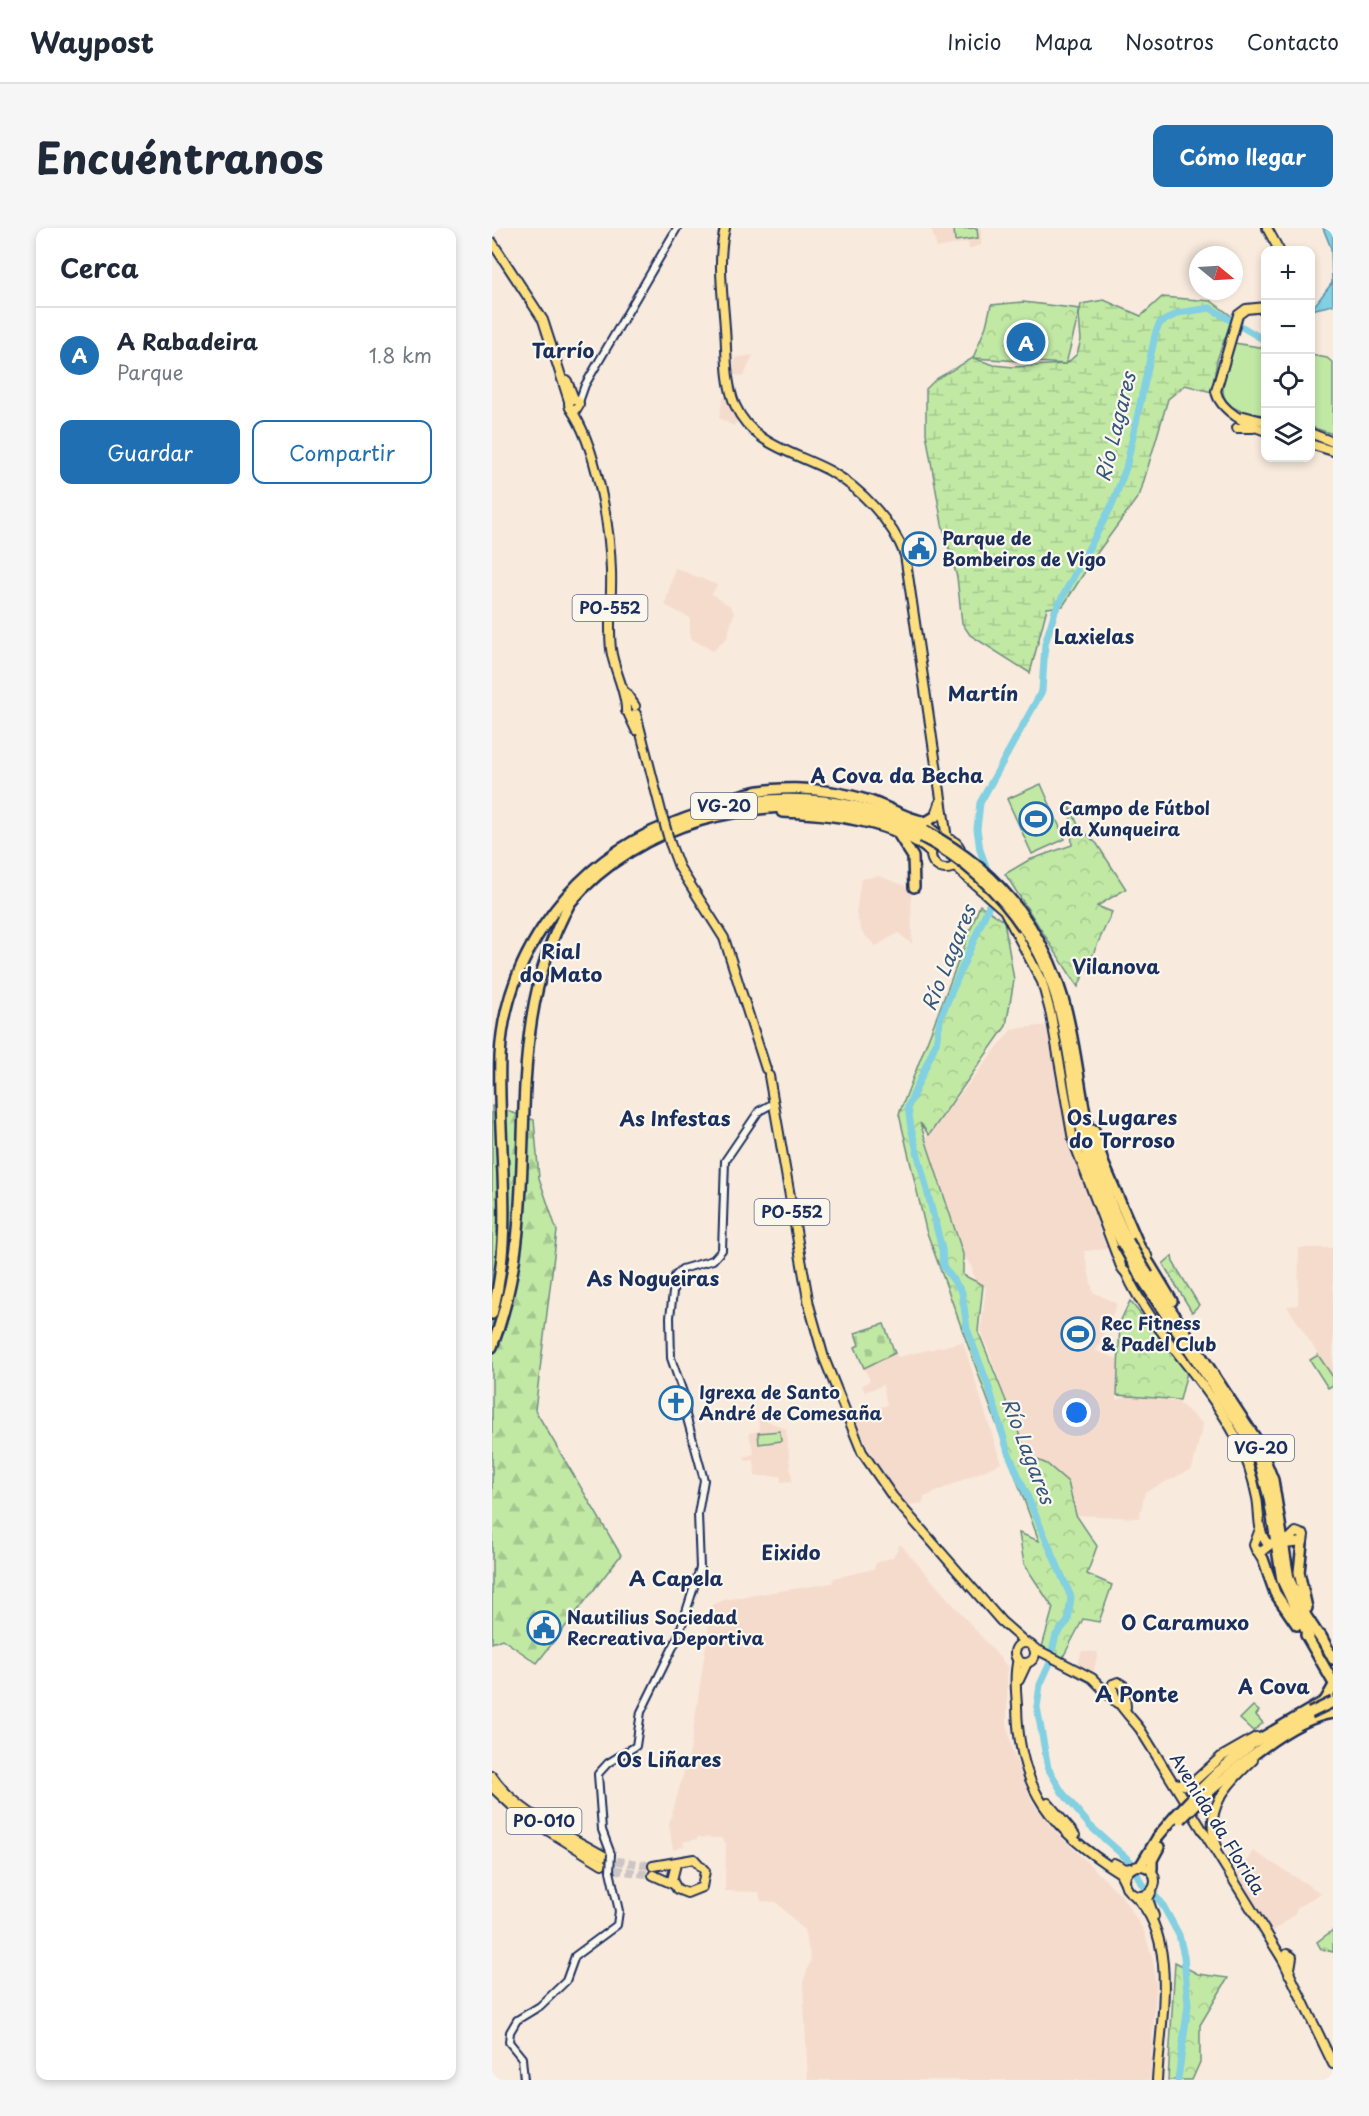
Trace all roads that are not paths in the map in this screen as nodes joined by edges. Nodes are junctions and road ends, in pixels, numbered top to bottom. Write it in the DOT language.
graph roads {
  1 [pos="677,228"];
  2 [pos="725,228"];
  3 [pos="1268,228"];
  4 [pos="492,242"];
  5 [pos="1277,246"];
  6 [pos="1261,308"];
  7 [pos="575,400"];
  8 [pos="1237,419"];
  9 [pos="1250,421"];
  10 [pos="1261,425"];
  11 [pos="1261,426"];
  12 [pos="1315,435"];
  13 [pos="1333,442"];
  14 [pos="1315,445"];
  15 [pos="1333,451"];
  16 [pos="834,476"];
  17 [pos="872,508"];
  18 [pos="940,804"];
  19 [pos="694,823"];
  20 [pos="923,830"];
  21 [pos="899,834"];
  22 [pos="945,839"];
  23 [pos="931,852"];
  24 [pos="954,866"];
  25 [pos="915,887"];
  26 [pos="555,915"];
  27 [pos="1027,928"];
  28 [pos="1077,1057"];
  29 [pos="774,1103"];
  30 [pos="505,1115"];
  31 [pos="1110,1245"];
  32 [pos="1125,1245"];
  33 [pos="1140,1248"];
  34 [pos="1149,1263"];
  35 [pos="1120,1264"];
  36 [pos="1137,1276"];
  37 [pos="492,1314"];
  38 [pos="492,1347"];
  39 [pos="1219,1380"];
  40 [pos="1302,1543"];
  41 [pos="1262,1545"];
  42 [pos="1001,1621"];
  43 [pos="1309,1637"];
  44 [pos="1323,1642"];
  45 [pos="1026,1643"];
  46 [pos="1034,1648"];
  47 [pos="1016,1650"];
  48 [pos="1048,1656"];
  49 [pos="1018,1659"];
  50 [pos="1333,1659"];
  51 [pos="1030,1661"];
  52 [pos="1092,1678"];
  53 [pos="1333,1682"];
  54 [pos="1100,1686"];
  55 [pos="1119,1693"];
  56 [pos="1330,1702"];
  57 [pos="1129,1714"];
  58 [pos="1289,1720"];
  59 [pos="1288,1732"];
  60 [pos="492,1776"];
  61 [pos="1174,1783"];
  62 [pos="492,1787"];
  63 [pos="1197,1798"];
  64 [pos="1178,1817"];
  65 [pos="1073,1846"];
  66 [pos="1217,1854"];
  67 [pos="606,1858"];
  68 [pos="1098,1858"];
  69 [pos="676,1864"];
  70 [pos="1131,1869"];
  71 [pos="1154,1874"];
  72 [pos="1125,1882"];
  73 [pos="674,1885"];
  74 [pos="1134,1895"];
  75 [pos="1148,1896"];
  76 [pos="1333,2064"];
  77 [pos="524,2080"];
  78 [pos="1159,2080"];
  1 -- 7 [label="street"];
  2 -- 16 [label="main road"];
  3 -- 5 [label="main road"];
  4 -- 7 [label="main road, PO-552"];
  6 -- 8 [label="main road"];
  7 -- 29 [label="main road, PO-552, bridge"];
  8 -- 9 [label="main road"];
  8 -- 9 [label="main road"];
  8 -- 11 [label="main road"];
  9 -- 10 [label="main road"];
  12 -- 13 [label="main road"];
  14 -- 15 [label="main road"];
  16 -- 17 [label="main road"];
  16 -- 17 [label="main road"];
  17 -- 18 [label="main road"];
  18 -- 20 [label="highway"];
  18 -- 22 [label="main road"];
  19 -- 20 [label="highway, VG-20"];
  19 -- 21 [label="highway"];
  19 -- 26 [label="highway, VG-20"];
  20 -- 22 [label="highway"];
  20 -- 26 [label="highway, VG-20"];
  20 -- 27 [label="highway, VG-20, bridge"];
  21 -- 23 [label="highway"];
  21 -- 25 [label="highway"];
  22 -- 23 [label="main road"];
  22 -- 24 [label="main road"];
  23 -- 24 [label="main road"];
  24 -- 31 [label="main road"];
  26 -- 30 [label="highway, VG-20"];
  27 -- 28 [label="highway, VG-20"];
  27 -- 32 [label="highway, VG-20"];
  28 -- 32 [label="highway, VG-20"];
  28 -- 33 [label="highway"];
  29 -- 42 [label="main road, PO-552"];
  29 -- 67 [label="street"];
  30 -- 37 [label="highway, VG-20"];
  30 -- 38 [label="highway, VG-20"];
  31 -- 32 [label="main road"];
  31 -- 35 [label="main road"];
  32 -- 33 [label="main road"];
  32 -- 35 [label="main road"];
  32 -- 36 [label="highway, VG-20, bridge"];
  33 -- 34 [label="main road"];
  34 -- 36 [label="main road"];
  34 -- 39 [label="highway"];
  35 -- 36 [label="main road"];
  36 -- 39 [label="highway, VG-20"];
  36 -- 41 [label="main road"];
  36 -- 43 [label="highway, VG-20"];
  39 -- 44 [label="highway, VG-20"];
  40 -- 44 [label="highway"];
  41 -- 43 [label="highway"];
  42 -- 45 [label="main road"];
  42 -- 47 [label="main road"];
  43 -- 53 [label="highway"];
  44 -- 50 [label="highway"];
  45 -- 46 [label="main road"];
  45 -- 47 [label="main road"];
  46 -- 48 [label="main road, Avenida da Florida"];
  46 -- 51 [label="main road"];
  47 -- 49 [label="main road"];
  48 -- 51 [label="main road, Avenida da Florida"];
  48 -- 52 [label="main road, Avenida da Florida"];
  49 -- 51 [label="main road"];
  49 -- 68 [label="main road"];
  51 -- 70 [label="main road"];
  52 -- 54 [label="main road, Avenida da Florida"];
  52 -- 55 [label="main road, Avenida da Florida"];
  54 -- 55 [label="main road, Avenida da Florida"];
  54 -- 57 [label="main road, Avenida da Florida"];
  55 -- 57 [label="main road, Avenida da Florida"];
  56 -- 58 [label="highway"];
  56 -- 59 [label="highway"];
  56 -- 63 [label="highway, bridge"];
  57 -- 61 [label="main road, Avenida da Florida"];
  58 -- 61 [label="main road"];
  58 -- 63 [label="highway"];
  59 -- 63 [label="highway"];
  59 -- 66 [label="main road"];
  60 -- 67 [label="main road, PO-010"];
  61 -- 66 [label="main road, Avenida da Florida"];
  62 -- 67 [label="main road, PO-010"];
  63 -- 64 [label="highway, bridge"];
  64 -- 70 [label="highway"];
  64 -- 71 [label="highway"];
  65 -- 68 [label="main road"];
  66 -- 76 [label="main road, Avenida da Florida"];
  67 -- 77 [label="street, bridge"];
  68 -- 72 [label="main road"];
  69 -- 73 [label="main road"];
  69 -- 73 [label="main road"];
  69 -- 73 [label="main road"];
  70 -- 71 [label="main road"];
  70 -- 72 [label="main road"];
  71 -- 75 [label="main road"];
  72 -- 74 [label="main road"];
  74 -- 75 [label="main road"];
  74 -- 78 [label="main road"];
  75 -- 78 [label="main road"];
}
